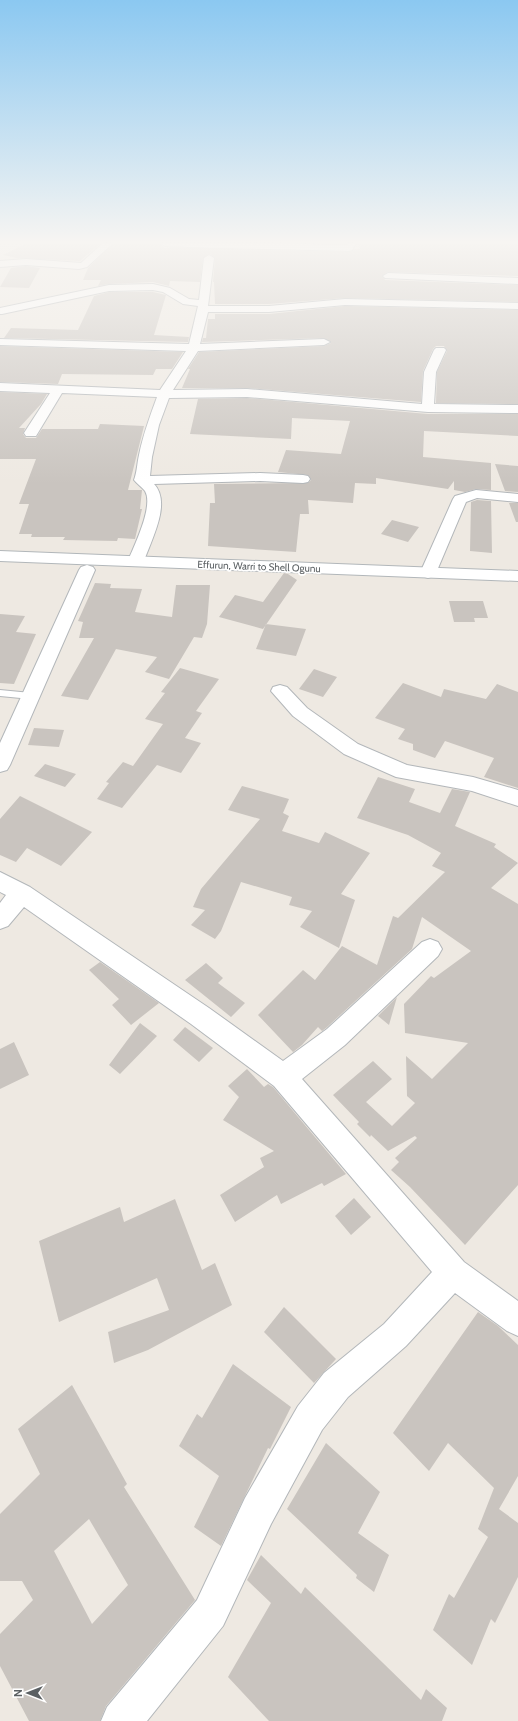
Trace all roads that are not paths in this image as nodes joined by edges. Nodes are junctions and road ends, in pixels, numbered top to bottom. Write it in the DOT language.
graph roads {
  1 [pos="200,323"];
  2 [pos="0,342"];
  3 [pos="324,342"];
  4 [pos="194,348"];
  5 [pos="440,350"];
  6 [pos="0,387"];
  7 [pos="59,389"];
  8 [pos="164,394"];
  9 [pos="428,408"];
  10 [pos="518,409"];
  11 [pos="31,433"];
  12 [pos="303,479"];
  13 [pos="141,480"];
  14 [pos="518,498"];
  15 [pos="0,556"];
  16 [pos="136,561"];
  17 [pos="0,567"];
  18 [pos="87,570"];
  19 [pos="428,573"];
  20 [pos="518,576"];
  21 [pos="518,587"];
  22 [pos="280,691"];
  23 [pos="0,693"];
  24 [pos="31,696"];
  25 [pos="0,765"];
  26 [pos="518,798"];
  27 [pos="11,887"];
  28 [pos="0,920"];
  29 [pos="430,950"];
  30 [pos="283,1077"];
  31 [pos="453,1273"];
  32 [pos="518,1320"];
  33 [pos="121,1721"];
  1 -- 4 [label="street"];
  2 -- 4 [label="street"];
  3 -- 4 [label="street"];
  4 -- 8 [label="street"];
  5 -- 9 [label="street"];
  6 -- 7 [label="street"];
  7 -- 8 [label="street"];
  7 -- 11 [label="street"];
  8 -- 9 [label="street"];
  8 -- 13 [label="street"];
  9 -- 10 [label="street"];
  12 -- 13 [label="street"];
  13 -- 16 [label="street"];
  14 -- 19 [label="street"];
  15 -- 16 [label="street, Effurun, Warri to Shell Ogunu"];
  16 -- 19 [label="street, Effurun, Warri to Shell Ogunu"];
  17 -- 18 [label="street, Effurun, Warri to Shell Ogunu"];
  18 -- 21 [label="street, Effurun, Warri to Shell Ogunu"];
  18 -- 24 [label="street"];
  19 -- 20 [label="street, Effurun, Warri to Shell Ogunu"];
  22 -- 26 [label="street"];
  23 -- 24 [label="lane"];
  24 -- 25 [label="street"];
  27 -- 28 [label="street"];
  27 -- 30 [label="street"];
  29 -- 30 [label="street"];
  30 -- 31 [label="street"];
  31 -- 32 [label="street"];
  31 -- 33 [label="street"];
}
